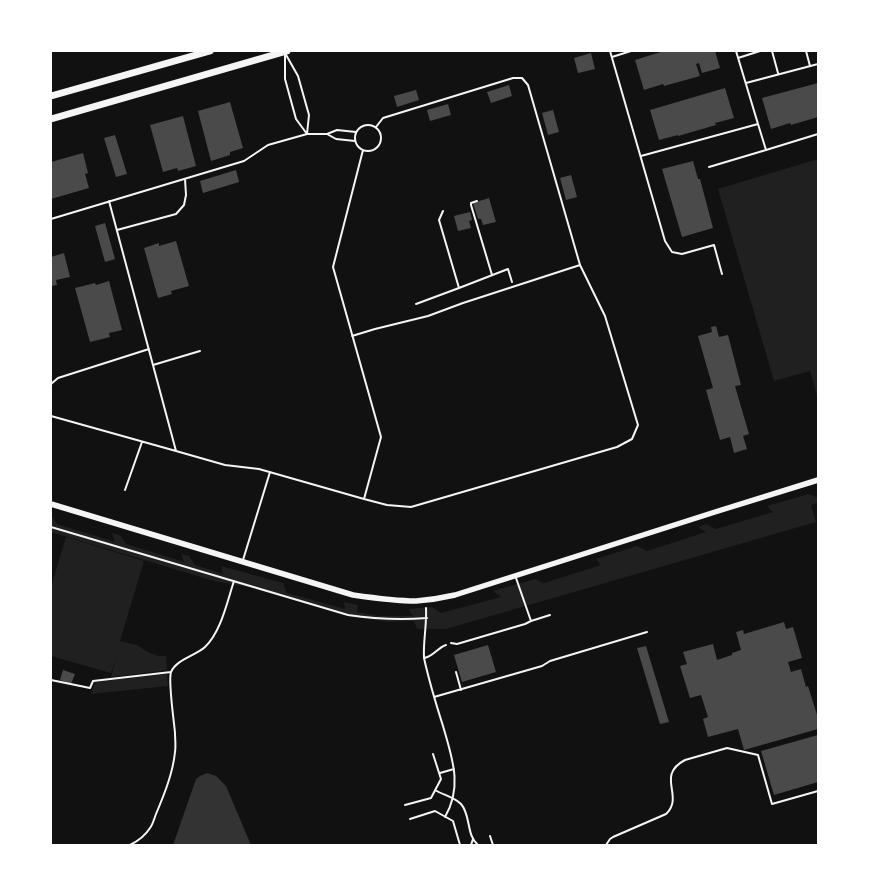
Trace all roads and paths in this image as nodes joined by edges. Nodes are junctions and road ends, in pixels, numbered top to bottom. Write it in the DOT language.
graph roads {
  1 [pos="210,51"];
  2 [pos="285,51"];
  3 [pos="610,51"];
  4 [pos="631,51"];
  5 [pos="736,51"];
  6 [pos="760,51"];
  7 [pos="772,51"];
  8 [pos="806,51"];
  9 [pos="612,57"];
  10 [pos="738,58"];
  11 [pos="818,64"];
  12 [pos="810,66"];
  13 [pos="778,74"];
  14 [pos="746,83"];
  15 [pos="51,96"];
  16 [pos="51,119"];
  17 [pos="758,124"];
  18 [pos="376,127"];
  19 [pos="356,132"];
  20 [pos="307,134"];
  21 [pos="327,134"];
  22 [pos="818,134"];
  23 [pos="355,141"];
  24 [pos="363,150"];
  25 [pos="766,150"];
  26 [pos="641,156"];
  27 [pos="709,167"];
  28 [pos="185,179"];
  29 [pos="477,201"];
  30 [pos="109,202"];
  31 [pos="443,210"];
  32 [pos="51,219"];
  33 [pos="116,230"];
  34 [pos="580,265"];
  35 [pos="722,274"];
  36 [pos="492,275"];
  37 [pos="514,286"];
  38 [pos="459,288"];
  39 [pos="416,304"];
  40 [pos="352,336"];
  41 [pos="148,349"];
  42 [pos="200,351"];
  43 [pos="153,365"];
  44 [pos="51,384"];
  45 [pos="51,416"];
  46 [pos="142,442"];
  47 [pos="176,451"];
  48 [pos="270,472"];
  49 [pos="818,480"];
  50 [pos="125,490"];
  51 [pos="364,499"];
  52 [pos="51,504"];
  53 [pos="51,527"];
  54 [pos="242,562"];
  55 [pos="516,575"];
  56 [pos="234,581"];
  57 [pos="426,600"];
  58 [pos="550,615"];
  59 [pos="427,618"];
  60 [pos="530,621"];
  61 [pos="647,632"];
  62 [pos="451,643"];
  63 [pos="424,658"];
  64 [pos="171,672"];
  65 [pos="456,672"];
  66 [pos="51,680"];
  67 [pos="461,690"];
  68 [pos="434,697"];
  69 [pos="433,754"];
  70 [pos="454,768"];
  71 [pos="439,773"];
  72 [pos="435,790"];
  73 [pos="818,790"];
  74 [pos="453,798"];
  75 [pos="405,805"];
  76 [pos="444,816"];
  77 [pos="410,819"];
  78 [pos="490,836"];
  79 [pos="473,840"];
  80 [pos="130,845"];
  81 [pos="460,845"];
  82 [pos="471,845"];
  83 [pos="478,845"];
  84 [pos="492,845"];
  85 [pos="606,845"];
  1 -- 15 [label="main road"];
  2 -- 16 [label="main road"];
  2 -- 20 [label="lane"];
  2 -- 20 [label="lane"];
  3 -- 9 [label="lane"];
  4 -- 9 [label="lane"];
  5 -- 10 [label="lane"];
  6 -- 10 [label="lane"];
  7 -- 13 [label="lane"];
  8 -- 12 [label="lane"];
  9 -- 26 [label="lane"];
  10 -- 14 [label="lane"];
  11 -- 12 [label="lane"];
  12 -- 13 [label="lane"];
  13 -- 14 [label="lane"];
  14 -- 17 [label="lane"];
  17 -- 25 [label="lane"];
  17 -- 26 [label="lane"];
  18 -- 19 [label="lane"];
  18 -- 24 [label="lane"];
  18 -- 34 [label="lane"];
  19 -- 21 [label="lane"];
  19 -- 23 [label="lane"];
  20 -- 21 [label="lane"];
  20 -- 28 [label="lane"];
  21 -- 23 [label="lane"];
  22 -- 25 [label="lane"];
  23 -- 24 [label="lane"];
  24 -- 40 [label="lane"];
  25 -- 27 [label="lane"];
  26 -- 35 [label="lane"];
  28 -- 30 [label="lane"];
  28 -- 33 [label="lane"];
  29 -- 36 [label="path"];
  30 -- 32 [label="lane"];
  30 -- 33 [label="lane"];
  31 -- 38 [label="path"];
  33 -- 41 [label="lane"];
  34 -- 37 [label="lane"];
  34 -- 51 [label="lane"];
  36 -- 37 [label="path"];
  36 -- 38 [label="path"];
  37 -- 40 [label="lane"];
  38 -- 39 [label="path"];
  40 -- 51 [label="lane"];
  41 -- 43 [label="lane"];
  41 -- 44 [label="lane"];
  42 -- 43 [label="lane"];
  43 -- 47 [label="lane"];
  45 -- 46 [label="lane"];
  46 -- 47 [label="lane"];
  46 -- 50 [label="lane"];
  47 -- 48 [label="lane"];
  48 -- 51 [label="lane"];
  48 -- 54 [label="lane"];
  49 -- 55 [label="street"];
  52 -- 54 [label="street"];
  53 -- 56 [label="path"];
  54 -- 57 [label="street"];
  55 -- 57 [label="street"];
  55 -- 60 [label="lane"];
  56 -- 59 [label="path"];
  56 -- 64 [label="path"];
  57 -- 59 [label="path"];
  58 -- 60 [label="lane"];
  59 -- 63 [label="path"];
  60 -- 62 [label="lane"];
  61 -- 67 [label="path"];
  62 -- 63 [label="path"];
  63 -- 68 [label="path"];
  64 -- 66 [label="path"];
  64 -- 80 [label="path"];
  65 -- 67 [label="path"];
  67 -- 68 [label="path"];
  68 -- 70 [label="path"];
  69 -- 71 [label="path"];
  70 -- 71 [label="path"];
  70 -- 74 [label="path"];
  71 -- 72 [label="path"];
  72 -- 74 [label="path"];
  72 -- 75 [label="path"];
  73 -- 85 [label="path"];
  74 -- 76 [label="path"];
  74 -- 79 [label="path"];
  76 -- 77 [label="path"];
  76 -- 81 [label="path"];
  78 -- 84 [label="path"];
  79 -- 82 [label="path"];
  79 -- 83 [label="path"];
}
